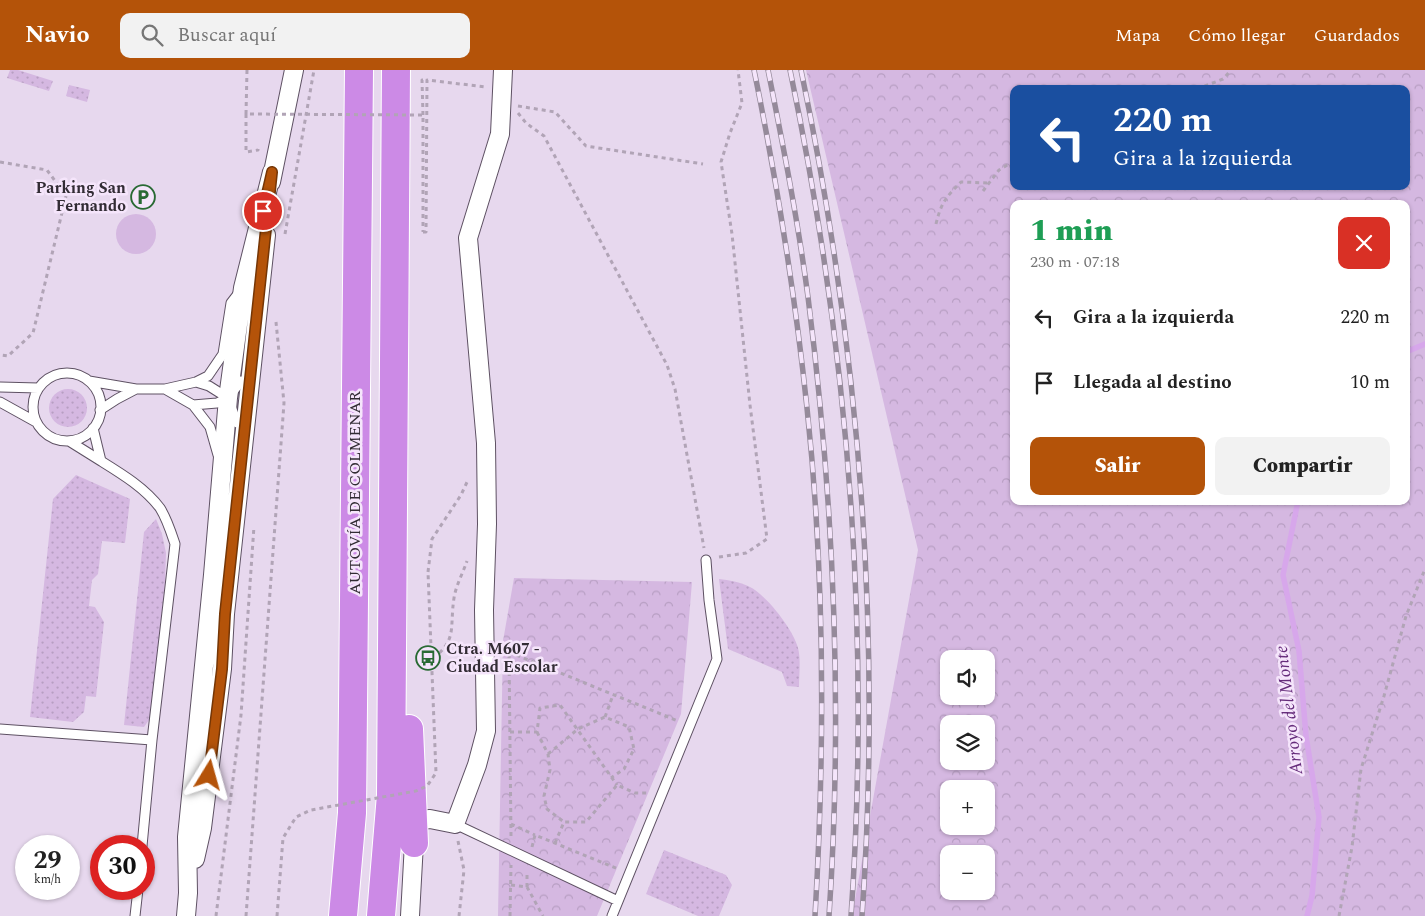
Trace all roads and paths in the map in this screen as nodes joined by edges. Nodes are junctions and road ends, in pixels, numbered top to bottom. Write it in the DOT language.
graph roads {
  1 [pos="247,70"];
  2 [pos="294,70"];
  3 [pos="314,70"];
  4 [pos="359,70"];
  5 [pos="396,70"];
  6 [pos="503,70"];
  7 [pos="738,70"];
  8 [pos="1231,70"];
  9 [pos="425,80"];
  10 [pos="1207,85"];
  11 [pos="502,89"];
  12 [pos="246,114"];
  13 [pos="422,115"];
  14 [pos="246,152"];
  15 [pos="0,162"];
  16 [pos="1010,163"];
  17 [pos="703,164"];
  18 [pos="272,172"];
  19 [pos="989,183"];
  20 [pos="983,191"];
  21 [pos="936,224"];
  22 [pos="284,240"];
  23 [pos="243,288"];
  24 [pos="276,316"];
  25 [pos="0,355"];
  26 [pos="241,381"];
  27 [pos="89,382"];
  28 [pos="196,382"];
  29 [pos="0,387"];
  30 [pos="38,388"];
  31 [pos="136,389"];
  32 [pos="165,389"];
  33 [pos="228,398"];
  34 [pos="0,402"];
  35 [pos="193,404"];
  36 [pos="393,409"];
  37 [pos="100,410"];
  38 [pos="36,422"];
  39 [pos="237,423"];
  40 [pos="93,428"];
  41 [pos="69,441"];
  42 [pos="102,461"];
  43 [pos="222,466"];
  44 [pos="469,478"];
  45 [pos="254,526"];
  46 [pos="468,554"];
  47 [pos="706,560"];
  48 [pos="1425,569"];
  49 [pos="225,614"];
  50 [pos="427,663"];
  51 [pos="613,694"];
  52 [pos="605,717"];
  53 [pos="690,726"];
  54 [pos="0,729"];
  55 [pos="578,729"];
  56 [pos="510,732"];
  57 [pos="537,732"];
  58 [pos="152,740"];
  59 [pos="548,754"];
  60 [pos="612,778"];
  61 [pos="617,785"];
  62 [pos="662,794"];
  63 [pos="564,822"];
  64 [pos="455,824"];
  65 [pos="511,824"];
  66 [pos="413,832"];
  67 [pos="143,835"];
  68 [pos="535,836"];
  69 [pos="555,843"];
  70 [pos="511,850"];
  71 [pos="528,858"];
  72 [pos="629,874"];
  73 [pos="511,885"];
  74 [pos="526,887"];
  75 [pos="188,892"];
  76 [pos="137,900"];
  77 [pos="618,901"];
  78 [pos="136,916"];
  79 [pos="186,916"];
  80 [pos="216,916"];
  81 [pos="246,916"];
  82 [pos="277,916"];
  83 [pos="343,916"];
  84 [pos="381,916"];
  85 [pos="410,916"];
  86 [pos="459,916"];
  87 [pos="510,916"];
  88 [pos="543,916"];
  89 [pos="612,916"];
  90 [pos="1339,916"];
  1 -- 12 [label="path, bridge"];
  2 -- 18 [label="street"];
  3 -- 22 [label="path"];
  4 -- 83 [label="highway, AUTOVÍA DE COLMENAR"];
  5 -- 36 [label="highway"];
  6 -- 11 [label="street"];
  7 -- 47 [label="path"];
  8 -- 10 [label="path"];
  9 -- 11 [label="path"];
  9 -- 13 [label="path"];
  9 -- 13 [label="path, bridge"];
  11 -- 64 [label="street"];
  12 -- 13 [label="path, bridge"];
  12 -- 14 [label="path"];
  15 -- 25 [label="path"];
  16 -- 19 [label="path"];
  17 -- 47 [label="path"];
  18 -- 23 [label="street"];
  18 -- 26 [label="street"];
  18 -- 49 [label="street"];
  19 -- 20 [label="path"];
  19 -- 21 [label="path"];
  23 -- 28 [label="lane"];
  23 -- 33 [label="street"];
  24 -- 81 [label="path"];
  26 -- 33 [label="lane"];
  27 -- 30 [label="lane"];
  27 -- 31 [label="lane"];
  27 -- 37 [label="lane"];
  28 -- 32 [label="lane"];
  28 -- 33 [label="lane"];
  29 -- 30 [label="lane"];
  30 -- 38 [label="lane"];
  31 -- 32 [label="lane"];
  31 -- 37 [label="lane"];
  32 -- 35 [label="lane"];
  33 -- 35 [label="lane"];
  33 -- 39 [label="lane"];
  33 -- 43 [label="street"];
  34 -- 38 [label="lane"];
  35 -- 43 [label="lane"];
  36 -- 66 [label="highway"];
  36 -- 84 [label="highway"];
  37 -- 40 [label="lane"];
  38 -- 41 [label="lane"];
  39 -- 49 [label="street"];
  40 -- 41 [label="lane"];
  40 -- 42 [label="lane"];
  41 -- 42 [label="lane"];
  42 -- 58 [label="lane"];
  43 -- 75 [label="street"];
  44 -- 82 [label="path, bridge"];
  45 -- 80 [label="path"];
  46 -- 50 [label="path"];
  47 -- 53 [label="lane"];
  48 -- 90 [label="path"];
  49 -- 75 [label="street"];
  51 -- 52 [label="path"];
  51 -- 53 [label="path"];
  51 -- 56 [label="path"];
  52 -- 55 [label="path"];
  52 -- 60 [label="path"];
  53 -- 62 [label="lane"];
  54 -- 58 [label="lane"];
  55 -- 57 [label="path"];
  55 -- 59 [label="path"];
  55 -- 60 [label="path"];
  56 -- 57 [label="path"];
  56 -- 65 [label="path"];
  57 -- 59 [label="path"];
  58 -- 67 [label="lane"];
  59 -- 63 [label="path"];
  60 -- 61 [label="path"];
  61 -- 62 [label="path"];
  61 -- 63 [label="path"];
  62 -- 72 [label="lane"];
  63 -- 69 [label="path"];
  64 -- 66 [label="street"];
  64 -- 70 [label="lane"];
  64 -- 86 [label="path"];
  65 -- 68 [label="path"];
  65 -- 70 [label="path"];
  66 -- 85 [label="street"];
  68 -- 69 [label="path"];
  68 -- 71 [label="path"];
  69 -- 72 [label="path"];
  70 -- 71 [label="lane"];
  70 -- 73 [label="path"];
  71 -- 74 [label="path"];
  71 -- 77 [label="lane"];
  72 -- 77 [label="lane"];
  73 -- 74 [label="path"];
  73 -- 87 [label="path"];
  74 -- 88 [label="path"];
  75 -- 79 [label="street"];
  76 -- 78 [label="lane"];
  77 -- 89 [label="lane"];
}
